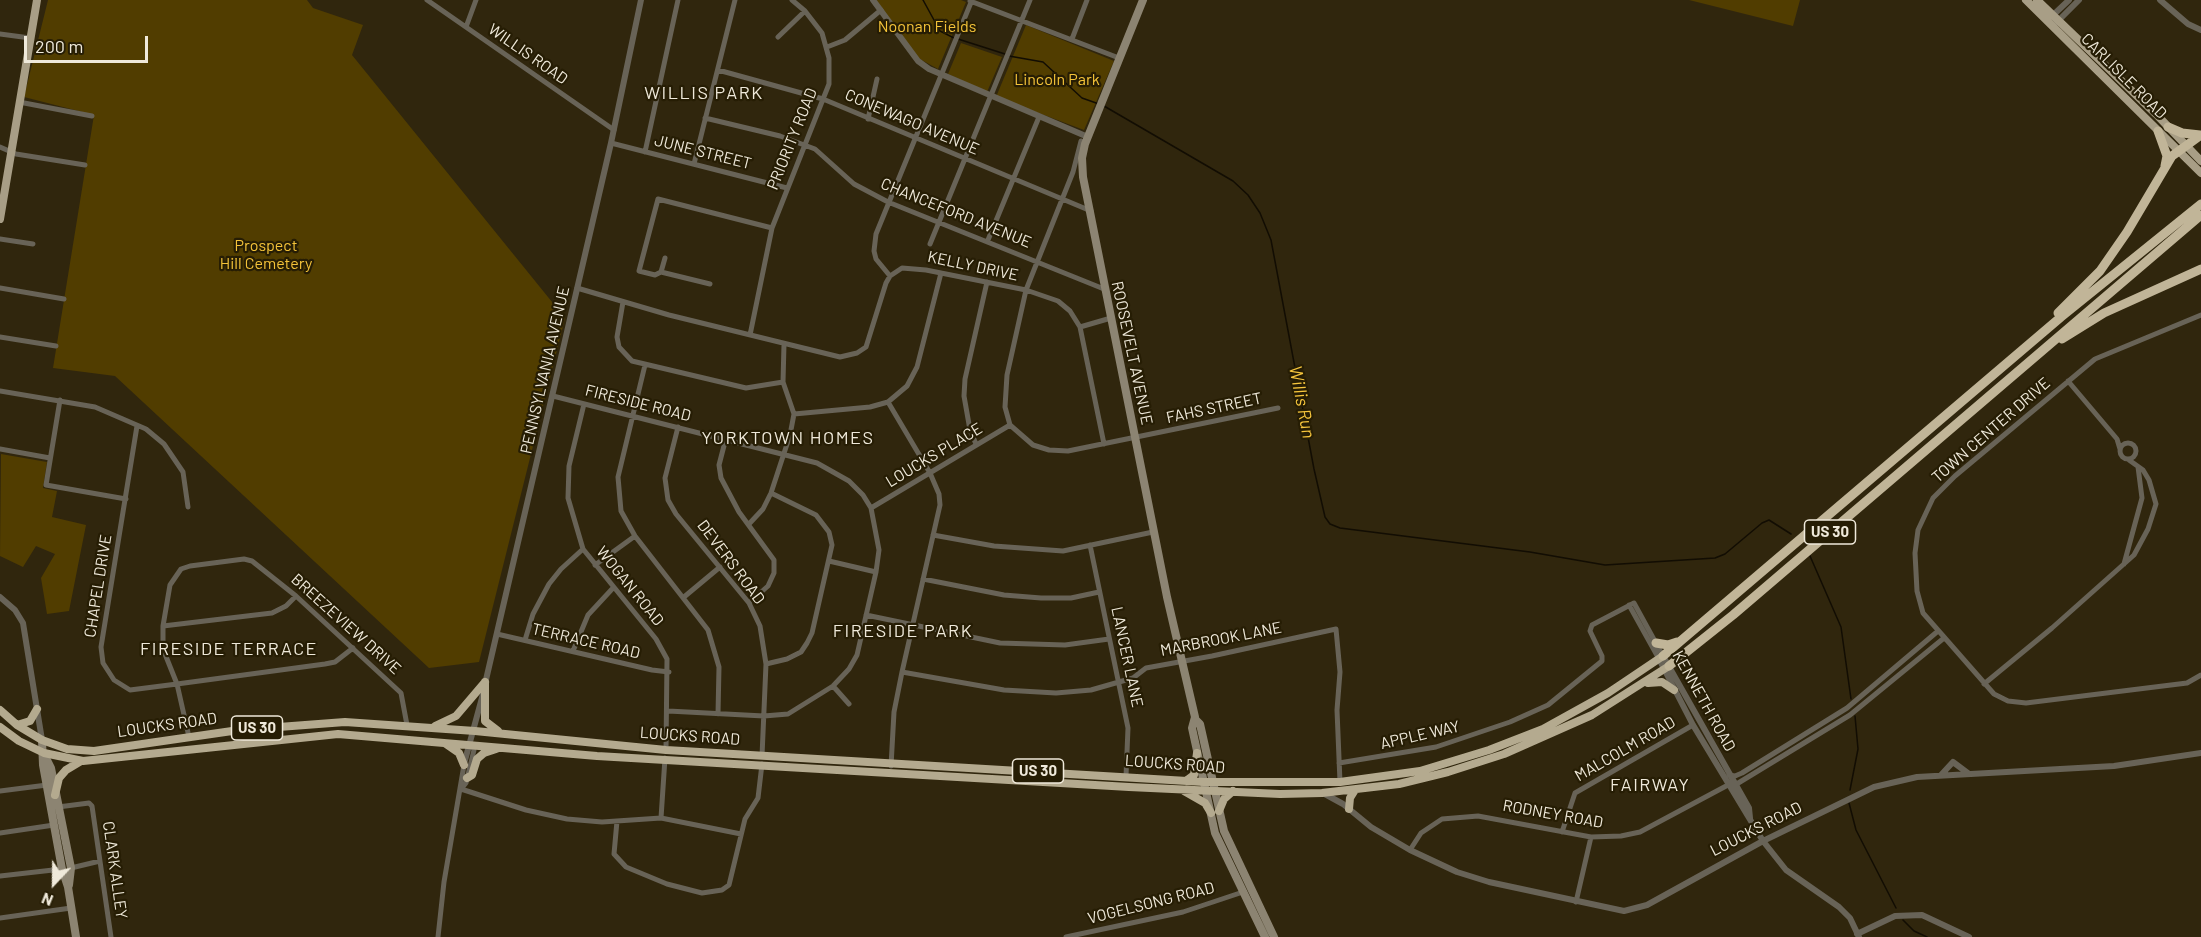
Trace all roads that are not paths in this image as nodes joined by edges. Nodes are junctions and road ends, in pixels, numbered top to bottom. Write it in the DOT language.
graph roads {
  1 [pos="37,0"];
  2 [pos="427,0"];
  3 [pos="476,0"];
  4 [pos="641,0"];
  5 [pos="678,0"];
  6 [pos="735,0"];
  7 [pos="792,0"];
  8 [pos="873,0"];
  9 [pos="971,0"];
  10 [pos="1030,0"];
  11 [pos="1087,0"];
  12 [pos="1143,0"];
  13 [pos="2026,0"];
  14 [pos="2037,0"];
  15 [pos="2069,0"];
  16 [pos="2079,0"];
  17 [pos="2160,0"];
  18 [pos="882,10"];
  19 [pos="805,11"];
  20 [pos="1022,20"];
  21 [pos="2053,21"];
  22 [pos="466,27"];
  23 [pos="2201,30"];
  24 [pos="0,34"];
  25 [pos="778,37"];
  26 [pos="30,38"];
  27 [pos="1072,39"];
  28 [pos="827,47"];
  29 [pos="1119,58"];
  30 [pos="718,70"];
  31 [pos="942,75"];
  32 [pos="2101,75"];
  33 [pos="877,79"];
  34 [pos="990,96"];
  35 [pos="823,99"];
  36 [pos="19,102"];
  37 [pos="2157,114"];
  38 [pos="92,116"];
  39 [pos="1039,117"];
  40 [pos="705,118"];
  41 [pos="868,119"];
  42 [pos="2168,127"];
  43 [pos="614,130"];
  44 [pos="2158,131"];
  45 [pos="2201,135"];
  46 [pos="915,139"];
  47 [pos="1084,139"];
  48 [pos="612,143"];
  49 [pos="805,145"];
  50 [pos="0,147"];
  51 [pos="2182,147"];
  52 [pos="11,151"];
  53 [pos="645,152"];
  54 [pos="964,159"];
  55 [pos="2201,161"];
  56 [pos="694,164"];
  57 [pos="85,165"];
  58 [pos="2164,170"];
  59 [pos="2201,173"];
  60 [pos="1014,179"];
  61 [pos="788,188"];
  62 [pos="1062,199"];
  63 [pos="888,202"];
  64 [pos="1,203"];
  65 [pos="2201,204"];
  66 [pos="1091,212"];
  67 [pos="2201,215"];
  68 [pos="0,219"];
  69 [pos="938,222"];
  70 [pos="772,228"];
  71 [pos="0,239"];
  72 [pos="988,240"];
  73 [pos="33,244"];
  74 [pos="930,244"];
  75 [pos="665,258"];
  76 [pos="1036,260"];
  77 [pos="2201,269"];
  78 [pos="664,272"];
  79 [pos="941,273"];
  80 [pos="890,276"];
  81 [pos="987,282"];
  82 [pos="710,284"];
  83 [pos="0,288"];
  84 [pos="577,288"];
  85 [pos="1104,289"];
  86 [pos="1026,290"];
  87 [pos="64,299"];
  88 [pos="623,302"];
  89 [pos="2201,315"];
  90 [pos="1111,318"];
  91 [pos="1080,327"];
  92 [pos="750,335"];
  93 [pos="0,337"];
  94 [pos="2033,342"];
  95 [pos="783,344"];
  96 [pos="56,346"];
  97 [pos="645,365"];
  98 [pos="2068,381"];
  99 [pos="783,382"];
  100 [pos="0,391"];
  101 [pos="1988,395"];
  102 [pos="553,396"];
  103 [pos="60,400"];
  104 [pos="888,402"];
  105 [pos="584,404"];
  106 [pos="1278,408"];
  107 [pos="794,414"];
  108 [pos="632,415"];
  109 [pos="1010,425"];
  110 [pos="137,426"];
  111 [pos="678,426"];
  112 [pos="726,438"];
  113 [pos="1136,439"];
  114 [pos="2117,439"];
  115 [pos="2128,443"];
  116 [pos="976,444"];
  117 [pos="1104,444"];
  118 [pos="2120,449"];
  119 [pos="0,450"];
  120 [pos="785,453"];
  121 [pos="2135,455"];
  122 [pos="50,458"];
  123 [pos="2129,460"];
  124 [pos="2137,465"];
  125 [pos="930,473"];
  126 [pos="771,493"];
  127 [pos="126,499"];
  128 [pos="188,507"];
  129 [pos="871,508"];
  130 [pos="749,524"];
  131 [pos="1154,532"];
  132 [pos="933,535"];
  133 [pos="635,536"];
  134 [pos="1090,545"];
  135 [pos="583,549"];
  136 [pos="829,561"];
  137 [pos="594,566"];
  138 [pos="2123,566"];
  139 [pos="720,567"];
  140 [pos="876,572"];
  141 [pos="923,579"];
  142 [pos="613,588"];
  143 [pos="1099,592"];
  144 [pos="296,596"];
  145 [pos="0,597"];
  146 [pos="684,597"];
  147 [pos="749,603"];
  148 [pos="1629,605"];
  149 [pos="866,615"];
  150 [pos="912,625"];
  151 [pos="163,626"];
  152 [pos="1938,631"];
  153 [pos="497,634"];
  154 [pos="1944,638"];
  155 [pos="1109,639"];
  156 [pos="525,640"];
  157 [pos="1679,641"];
  158 [pos="1656,643"];
  159 [pos="354,648"];
  160 [pos="573,651"];
  161 [pos="1661,657"];
  162 [pos="1182,662"];
  163 [pos="766,664"];
  164 [pos="1667,668"];
  165 [pos="669,672"];
  166 [pos="902,672"];
  167 [pos="2201,675"];
  168 [pos="485,681"];
  169 [pos="1118,682"];
  170 [pos="1645,683"];
  171 [pos="177,684"];
  172 [pos="1984,684"];
  173 [pos="833,686"];
  174 [pos="1674,690"];
  175 [pos="849,704"];
  176 [pos="37,709"];
  177 [pos="0,710"];
  178 [pos="668,711"];
  179 [pos="718,714"];
  180 [pos="764,716"];
  181 [pos="1195,719"];
  182 [pos="17,725"];
  183 [pos="407,725"];
  184 [pos="1693,725"];
  185 [pos="0,727"];
  186 [pos="430,727"];
  187 [pos="475,731"];
  188 [pos="519,736"];
  189 [pos="189,737"];
  190 [pos="42,740"];
  191 [pos="444,742"];
  192 [pos="471,744"];
  193 [pos="499,748"];
  194 [pos="44,753"];
  195 [pos="1197,753"];
  196 [pos="2201,753"];
  197 [pos="665,754"];
  198 [pos="762,760"];
  199 [pos="81,761"];
  200 [pos="891,762"];
  201 [pos="1339,763"];
  202 [pos="464,765"];
  203 [pos="890,773"];
  204 [pos="1969,774"];
  205 [pos="1126,776"];
  206 [pos="1726,776"];
  207 [pos="1941,776"];
  208 [pos="467,778"];
  209 [pos="1186,781"];
  210 [pos="1340,782"];
  211 [pos="47,785"];
  212 [pos="1732,785"];
  213 [pos="1209,786"];
  214 [pos="461,789"];
  215 [pos="1181,789"];
  216 [pos="1355,790"];
  217 [pos="0,791"];
  218 [pos="1233,792"];
  219 [pos="1322,792"];
  220 [pos="55,795"];
  221 [pos="58,807"];
  222 [pos="1349,809"];
  223 [pos="1215,812"];
  224 [pos="660,818"];
  225 [pos="617,821"];
  226 [pos="54,825"];
  227 [pos="1562,832"];
  228 [pos="0,833"];
  229 [pos="741,834"];
  230 [pos="1591,837"];
  231 [pos="1763,841"];
  232 [pos="1410,850"];
  233 [pos="100,861"];
  234 [pos="66,868"];
  235 [pos="0,876"];
  236 [pos="1243,892"];
  237 [pos="1576,902"];
  238 [pos="71,908"];
  239 [pos="0,918"];
  240 [pos="1105,929"];
  241 [pos="1858,935"];
  242 [pos="1270,936"];
  243 [pos="76,937"];
  244 [pos="111,937"];
  245 [pos="438,937"];
  246 [pos="1066,937"];
  247 [pos="1106,937"];
  248 [pos="1969,937"];
  1 -- 26 [label="main road"];
  2 -- 22 [label="street, WILLIS ROAD"];
  3 -- 22 [label="street"];
  4 -- 43 [label="street, PENNSYLVANIA AVENUE"];
  5 -- 53 [label="street"];
  6 -- 30 [label="street"];
  7 -- 19 [label="street, PRIORITY ROAD"];
  8 -- 18 [label="street"];
  9 -- 20 [label="street"];
  9 -- 31 [label="street"];
  10 -- 20 [label="street"];
  11 -- 27 [label="street"];
  12 -- 29 [label="main road, ROOSEVELT AVENUE"];
  13 -- 21 [label="main road, CARLISLE ROAD"];
  14 -- 21 [label="main road, CARLISLE ROAD"];
  15 -- 21 [label="street"];
  16 -- 21 [label="street"];
  17 -- 23 [label="street"];
  18 -- 28 [label="street"];
  18 -- 31 [label="street"];
  19 -- 25 [label="street"];
  19 -- 28 [label="street, PRIORITY ROAD"];
  20 -- 27 [label="street"];
  20 -- 34 [label="street"];
  21 -- 32 [label="main road, CARLISLE ROAD"];
  21 -- 37 [label="main road, CARLISLE ROAD"];
  22 -- 43 [label="street, WILLIS ROAD"];
  24 -- 26 [label="street"];
  26 -- 36 [label="main road"];
  27 -- 29 [label="street"];
  28 -- 35 [label="street, PRIORITY ROAD"];
  29 -- 47 [label="main road, ROOSEVELT AVENUE"];
  30 -- 35 [label="street, CONEWAGO AVENUE"];
  30 -- 40 [label="street"];
  31 -- 34 [label="street"];
  31 -- 46 [label="street"];
  32 -- 37 [label="main road"];
  32 -- 44 [label="main road, CARLISLE ROAD"];
  33 -- 41 [label="street"];
  34 -- 39 [label="street"];
  34 -- 54 [label="street"];
  35 -- 41 [label="street, CONEWAGO AVENUE"];
  35 -- 49 [label="street, PRIORITY ROAD"];
  36 -- 38 [label="street"];
  36 -- 52 [label="main road"];
  37 -- 42 [label="main road, CARLISLE ROAD"];
  39 -- 47 [label="street"];
  39 -- 60 [label="street"];
  40 -- 49 [label="street, CHANCEFORD AVENUE"];
  40 -- 56 [label="street"];
  41 -- 46 [label="street, CONEWAGO AVENUE"];
  42 -- 45 [label="highway"];
  42 -- 51 [label="main road, CARLISLE ROAD"];
  43 -- 48 [label="street, PENNSYLVANIA AVENUE"];
  44 -- 51 [label="main road, CARLISLE ROAD"];
  44 -- 58 [label="highway"];
  45 -- 51 [label="highway"];
  46 -- 54 [label="street, CONEWAGO AVENUE"];
  46 -- 63 [label="street"];
  47 -- 62 [label="street"];
  47 -- 66 [label="main road, ROOSEVELT AVENUE"];
  48 -- 53 [label="street, JUNE STREET"];
  48 -- 84 [label="street, PENNSYLVANIA AVENUE"];
  49 -- 61 [label="street, PRIORITY ROAD"];
  49 -- 63 [label="street, CHANCEFORD AVENUE"];
  50 -- 52 [label="street"];
  51 -- 55 [label="main road, CARLISLE ROAD"];
  51 -- 58 [label="highway"];
  51 -- 59 [label="main road, CARLISLE ROAD"];
  52 -- 57 [label="street"];
  52 -- 64 [label="main road"];
  53 -- 56 [label="street, JUNE STREET"];
  54 -- 60 [label="street, CONEWAGO AVENUE"];
  54 -- 69 [label="street"];
  56 -- 61 [label="street, JUNE STREET"];
  58 -- 94 [label="highway"];
  60 -- 62 [label="street, CONEWAGO AVENUE"];
  60 -- 72 [label="street"];
  61 -- 70 [label="street, PRIORITY ROAD"];
  62 -- 66 [label="street, CONEWAGO AVENUE"];
  62 -- 76 [label="street"];
  63 -- 69 [label="street, CHANCEFORD AVENUE"];
  63 -- 80 [label="street"];
  64 -- 68 [label="main road"];
  65 -- 94 [label="highway, US 30 / US 30"];
  66 -- 85 [label="main road, ROOSEVELT AVENUE"];
  67 -- 101 [label="highway, US 30 / US 30"];
  69 -- 72 [label="street, CHANCEFORD AVENUE"];
  69 -- 74 [label="street"];
  70 -- 78 [label="street"];
  70 -- 92 [label="street, PRIORITY ROAD"];
  71 -- 73 [label="street"];
  72 -- 76 [label="street, CHANCEFORD AVENUE"];
  75 -- 78 [label="street"];
  76 -- 85 [label="street, CHANCEFORD AVENUE"];
  76 -- 86 [label="street"];
  77 -- 101 [label="highway"];
  78 -- 82 [label="street"];
  79 -- 80 [label="street, KELLY DRIVE"];
  79 -- 81 [label="street, KELLY DRIVE"];
  79 -- 104 [label="street"];
  80 -- 95 [label="street"];
  81 -- 86 [label="street, KELLY DRIVE"];
  81 -- 116 [label="street"];
  83 -- 87 [label="street"];
  84 -- 88 [label="street"];
  84 -- 102 [label="street, PENNSYLVANIA AVENUE"];
  85 -- 90 [label="main road, ROOSEVELT AVENUE"];
  86 -- 91 [label="street, KELLY DRIVE"];
  86 -- 109 [label="street"];
  88 -- 92 [label="street"];
  88 -- 97 [label="street"];
  89 -- 98 [label="street, TOWN CENTER DRIVE"];
  90 -- 91 [label="street"];
  90 -- 113 [label="main road, ROOSEVELT AVENUE"];
  91 -- 117 [label="street, KELLY DRIVE"];
  92 -- 95 [label="street"];
  93 -- 96 [label="street"];
  94 -- 157 [label="highway, US 30 / US 30"];
  95 -- 99 [label="street"];
  97 -- 99 [label="street"];
  97 -- 108 [label="street"];
  98 -- 114 [label="street"];
  98 -- 152 [label="street, TOWN CENTER DRIVE"];
  99 -- 107 [label="street"];
  100 -- 103 [label="street"];
  101 -- 164 [label="highway, US 30 / US 30"];
  102 -- 105 [label="street, FIRESIDE ROAD"];
  102 -- 153 [label="street, PENNSYLVANIA AVENUE"];
  103 -- 110 [label="street"];
  103 -- 122 [label="street"];
  104 -- 107 [label="street"];
  104 -- 125 [label="street"];
  105 -- 108 [label="street, FIRESIDE ROAD"];
  105 -- 135 [label="street, WOGAN ROAD"];
  106 -- 113 [label="street, FAHS STREET"];
  107 -- 120 [label="street"];
  108 -- 111 [label="street, FIRESIDE ROAD"];
  108 -- 133 [label="street"];
  109 -- 116 [label="street, LOUCKS PLACE"];
  109 -- 117 [label="street, FAHS STREET"];
  110 -- 127 [label="street, CHAPEL DRIVE"];
  110 -- 128 [label="street"];
  111 -- 112 [label="street, FIRESIDE ROAD"];
  111 -- 139 [label="street, DEVERS ROAD"];
  112 -- 120 [label="street, FIRESIDE ROAD"];
  112 -- 130 [label="street"];
  113 -- 117 [label="street, FAHS STREET"];
  113 -- 131 [label="main road, ROOSEVELT AVENUE"];
  114 -- 115 [label="street"];
  114 -- 118 [label="street"];
  115 -- 118 [label="street"];
  115 -- 121 [label="street"];
  116 -- 125 [label="street, LOUCKS PLACE"];
  118 -- 123 [label="street"];
  119 -- 122 [label="street"];
  120 -- 126 [label="street"];
  120 -- 129 [label="street, FIRESIDE ROAD"];
  121 -- 123 [label="street"];
  121 -- 124 [label="street"];
  122 -- 127 [label="street"];
  123 -- 124 [label="street"];
  124 -- 138 [label="street"];
  124 -- 138 [label="street"];
  125 -- 129 [label="street, LOUCKS PLACE"];
  125 -- 132 [label="street"];
  126 -- 130 [label="street"];
  126 -- 136 [label="street"];
  127 -- 171 [label="street, CHAPEL DRIVE"];
  129 -- 140 [label="street, FIRESIDE ROAD"];
  130 -- 147 [label="street"];
  131 -- 134 [label="street"];
  131 -- 162 [label="main road, ROOSEVELT AVENUE"];
  132 -- 134 [label="street"];
  132 -- 141 [label="street"];
  133 -- 137 [label="street"];
  133 -- 146 [label="street"];
  134 -- 143 [label="street, LANCER LANE"];
  135 -- 137 [label="street, WOGAN ROAD"];
  135 -- 156 [label="street"];
  136 -- 140 [label="street"];
  136 -- 163 [label="street"];
  137 -- 142 [label="street, WOGAN ROAD"];
  138 -- 172 [label="street"];
  139 -- 146 [label="street"];
  139 -- 147 [label="street, DEVERS ROAD"];
  140 -- 149 [label="street, FIRESIDE ROAD"];
  141 -- 143 [label="street"];
  141 -- 150 [label="street"];
  142 -- 160 [label="street"];
  142 -- 165 [label="street, WOGAN ROAD"];
  143 -- 155 [label="street, LANCER LANE"];
  144 -- 151 [label="street"];
  144 -- 151 [label="street, BREEZEVIEW DRIVE"];
  144 -- 159 [label="street, BREEZEVIEW DRIVE"];
  145 -- 176 [label="street"];
  146 -- 179 [label="street"];
  147 -- 163 [label="street, DEVERS ROAD"];
  148 -- 158 [label="street, KENNETH ROAD"];
  148 -- 161 [label="street, KENNETH ROAD"];
  148 -- 201 [label="street, APPLE WAY"];
  149 -- 150 [label="street"];
  149 -- 173 [label="street, FIRESIDE ROAD"];
  150 -- 155 [label="street"];
  150 -- 166 [label="street"];
  151 -- 171 [label="street"];
  152 -- 154 [label="street, TOWN CENTER DRIVE"];
  152 -- 206 [label="street"];
  153 -- 156 [label="street, TERRACE ROAD"];
  153 -- 168 [label="street, PENNSYLVANIA AVENUE"];
  154 -- 172 [label="street, TOWN CENTER DRIVE"];
  154 -- 212 [label="street, RODNEY ROAD"];
  155 -- 169 [label="street, LANCER LANE"];
  156 -- 160 [label="street, TERRACE ROAD"];
  157 -- 158 [label="highway"];
  157 -- 161 [label="highway, US 30 / US 30"];
  158 -- 161 [label="street, KENNETH ROAD"];
  159 -- 171 [label="street, CHAPEL DRIVE"];
  159 -- 183 [label="street, BREEZEVIEW DRIVE"];
  160 -- 165 [label="street, TERRACE ROAD"];
  161 -- 164 [label="street, KENNETH ROAD"];
  161 -- 210 [label="highway, US 30 / US 30"];
  162 -- 169 [label="street, MARBROOK LANE"];
  162 -- 181 [label="main road, ROOSEVELT AVENUE"];
  162 -- 201 [label="street, MARBROOK LANE"];
  163 -- 180 [label="street, DEVERS ROAD"];
  164 -- 170 [label="highway, US 30 / US 30"];
  164 -- 174 [label="street, KENNETH ROAD"];
  164 -- 206 [label="street, KENNETH ROAD"];
  165 -- 178 [label="street, WOGAN ROAD"];
  166 -- 169 [label="street, MARBROOK LANE"];
  166 -- 200 [label="street"];
  167 -- 172 [label="street, TOWN CENTER DRIVE"];
  168 -- 186 [label="highway"];
  168 -- 187 [label="street, PENNSYLVANIA AVENUE"];
  168 -- 188 [label="highway"];
  169 -- 205 [label="street, LANCER LANE"];
  170 -- 174 [label="highway"];
  170 -- 216 [label="highway, US 30 / US 30"];
  171 -- 189 [label="street"];
  173 -- 175 [label="street"];
  173 -- 180 [label="street, FIRESIDE ROAD"];
  174 -- 184 [label="street, KENNETH ROAD"];
  176 -- 182 [label="highway"];
  176 -- 190 [label="street"];
  177 -- 182 [label="highway, US 30"];
  178 -- 179 [label="street, FIRESIDE ROAD"];
  178 -- 197 [label="street, WOGAN ROAD"];
  179 -- 180 [label="street, FIRESIDE ROAD"];
  180 -- 198 [label="street, DEVERS ROAD"];
  181 -- 195 [label="main road, ROOSEVELT AVENUE"];
  181 -- 213 [label="main road, ROOSEVELT AVENUE"];
  182 -- 190 [label="highway, US 30"];
  183 -- 186 [label="highway, LOUCKS ROAD / US 30"];
  183 -- 189 [label="highway, LOUCKS ROAD / US 30"];
  184 -- 206 [label="street, KENNETH ROAD"];
  184 -- 227 [label="street, MALCOLM ROAD"];
  185 -- 194 [label="highway, US 30"];
  186 -- 187 [label="highway, LOUCKS ROAD / US 30"];
  187 -- 188 [label="highway, LOUCKS ROAD / US 30"];
  187 -- 192 [label="street, PENNSYLVANIA AVENUE"];
  188 -- 197 [label="highway, LOUCKS ROAD / US 30"];
  189 -- 190 [label="highway, LOUCKS ROAD / US 30"];
  190 -- 194 [label="main road"];
  191 -- 192 [label="highway, LOUCKS ROAD / US 30"];
  191 -- 199 [label="highway, LOUCKS ROAD / US 30"];
  191 -- 202 [label="highway"];
  192 -- 193 [label="highway, LOUCKS ROAD / US 30"];
  192 -- 202 [label="street, PENNSYLVANIA AVENUE"];
  192 -- 208 [label="street, PENNSYLVANIA AVENUE"];
  193 -- 197 [label="highway, LOUCKS ROAD / US 30"];
  193 -- 208 [label="highway"];
  194 -- 199 [label="highway, LOUCKS ROAD / US 30"];
  194 -- 211 [label="main road"];
  194 -- 220 [label="main road"];
  195 -- 209 [label="highway"];
  195 -- 213 [label="main road, ROOSEVELT AVENUE"];
  196 -- 204 [label="street, LOUCKS ROAD"];
  197 -- 198 [label="highway, LOUCKS ROAD / US 30"];
  197 -- 224 [label="street, WOGAN ROAD"];
  198 -- 200 [label="highway, LOUCKS ROAD / US 30"];
  198 -- 203 [label="highway, LOUCKS ROAD / US 30"];
  198 -- 229 [label="street, DEVERS ROAD"];
  199 -- 220 [label="highway"];
  200 -- 203 [label="street"];
  200 -- 205 [label="highway, LOUCKS ROAD / US 30"];
  201 -- 210 [label="street"];
  202 -- 214 [label="street, PENNSYLVANIA AVENUE"];
  203 -- 215 [label="highway, LOUCKS ROAD / US 30"];
  204 -- 207 [label="street, LOUCKS ROAD"];
  204 -- 207 [label="street"];
  205 -- 209 [label="highway, LOUCKS ROAD / US 30"];
  206 -- 212 [label="street"];
  207 -- 231 [label="street, LOUCKS ROAD"];
  208 -- 214 [label="street, PENNSYLVANIA AVENUE"];
  209 -- 213 [label="highway, LOUCKS ROAD / US 30"];
  210 -- 213 [label="highway, LOUCKS ROAD / US 30"];
  211 -- 217 [label="street"];
  211 -- 226 [label="main road"];
  212 -- 230 [label="street, RODNEY ROAD"];
  212 -- 231 [label="street"];
  213 -- 215 [label="highway, LOUCKS ROAD / US 30"];
  213 -- 218 [label="highway, LOUCKS ROAD / US 30"];
  213 -- 223 [label="main road, ROOSEVELT AVENUE"];
  214 -- 225 [label="street"];
  214 -- 245 [label="street, PENNSYLVANIA AVENUE"];
  215 -- 223 [label="highway"];
  216 -- 219 [label="highway, US 30 / US 30"];
  216 -- 222 [label="highway"];
  218 -- 219 [label="highway, LOUCKS ROAD / US 30"];
  218 -- 223 [label="highway"];
  219 -- 222 [label="street, LOUCKS ROAD"];
  220 -- 221 [label="main road"];
  221 -- 233 [label="street, CLARK ALLEY"];
  221 -- 234 [label="main road"];
  222 -- 232 [label="street, LOUCKS ROAD"];
  223 -- 236 [label="main road, ROOSEVELT AVENUE"];
  223 -- 242 [label="main road, ROOSEVELT AVENUE"];
  224 -- 225 [label="street"];
  224 -- 229 [label="street"];
  225 -- 229 [label="street, DEVERS ROAD"];
  226 -- 228 [label="street"];
  226 -- 234 [label="main road"];
  227 -- 230 [label="street, RODNEY ROAD"];
  227 -- 232 [label="street, RODNEY ROAD"];
  230 -- 237 [label="street"];
  231 -- 237 [label="street, LOUCKS ROAD"];
  231 -- 241 [label="street"];
  232 -- 237 [label="street, LOUCKS ROAD"];
  233 -- 234 [label="street"];
  233 -- 244 [label="street, CLARK ALLEY"];
  234 -- 235 [label="street"];
  234 -- 238 [label="main road"];
  236 -- 240 [label="street, VOGELSONG ROAD"];
  236 -- 242 [label="main road, ROOSEVELT AVENUE"];
  238 -- 239 [label="street"];
  238 -- 243 [label="main road"];
  240 -- 246 [label="street, VOGELSONG ROAD"];
  240 -- 247 [label="street"];
  241 -- 248 [label="street"];
}
